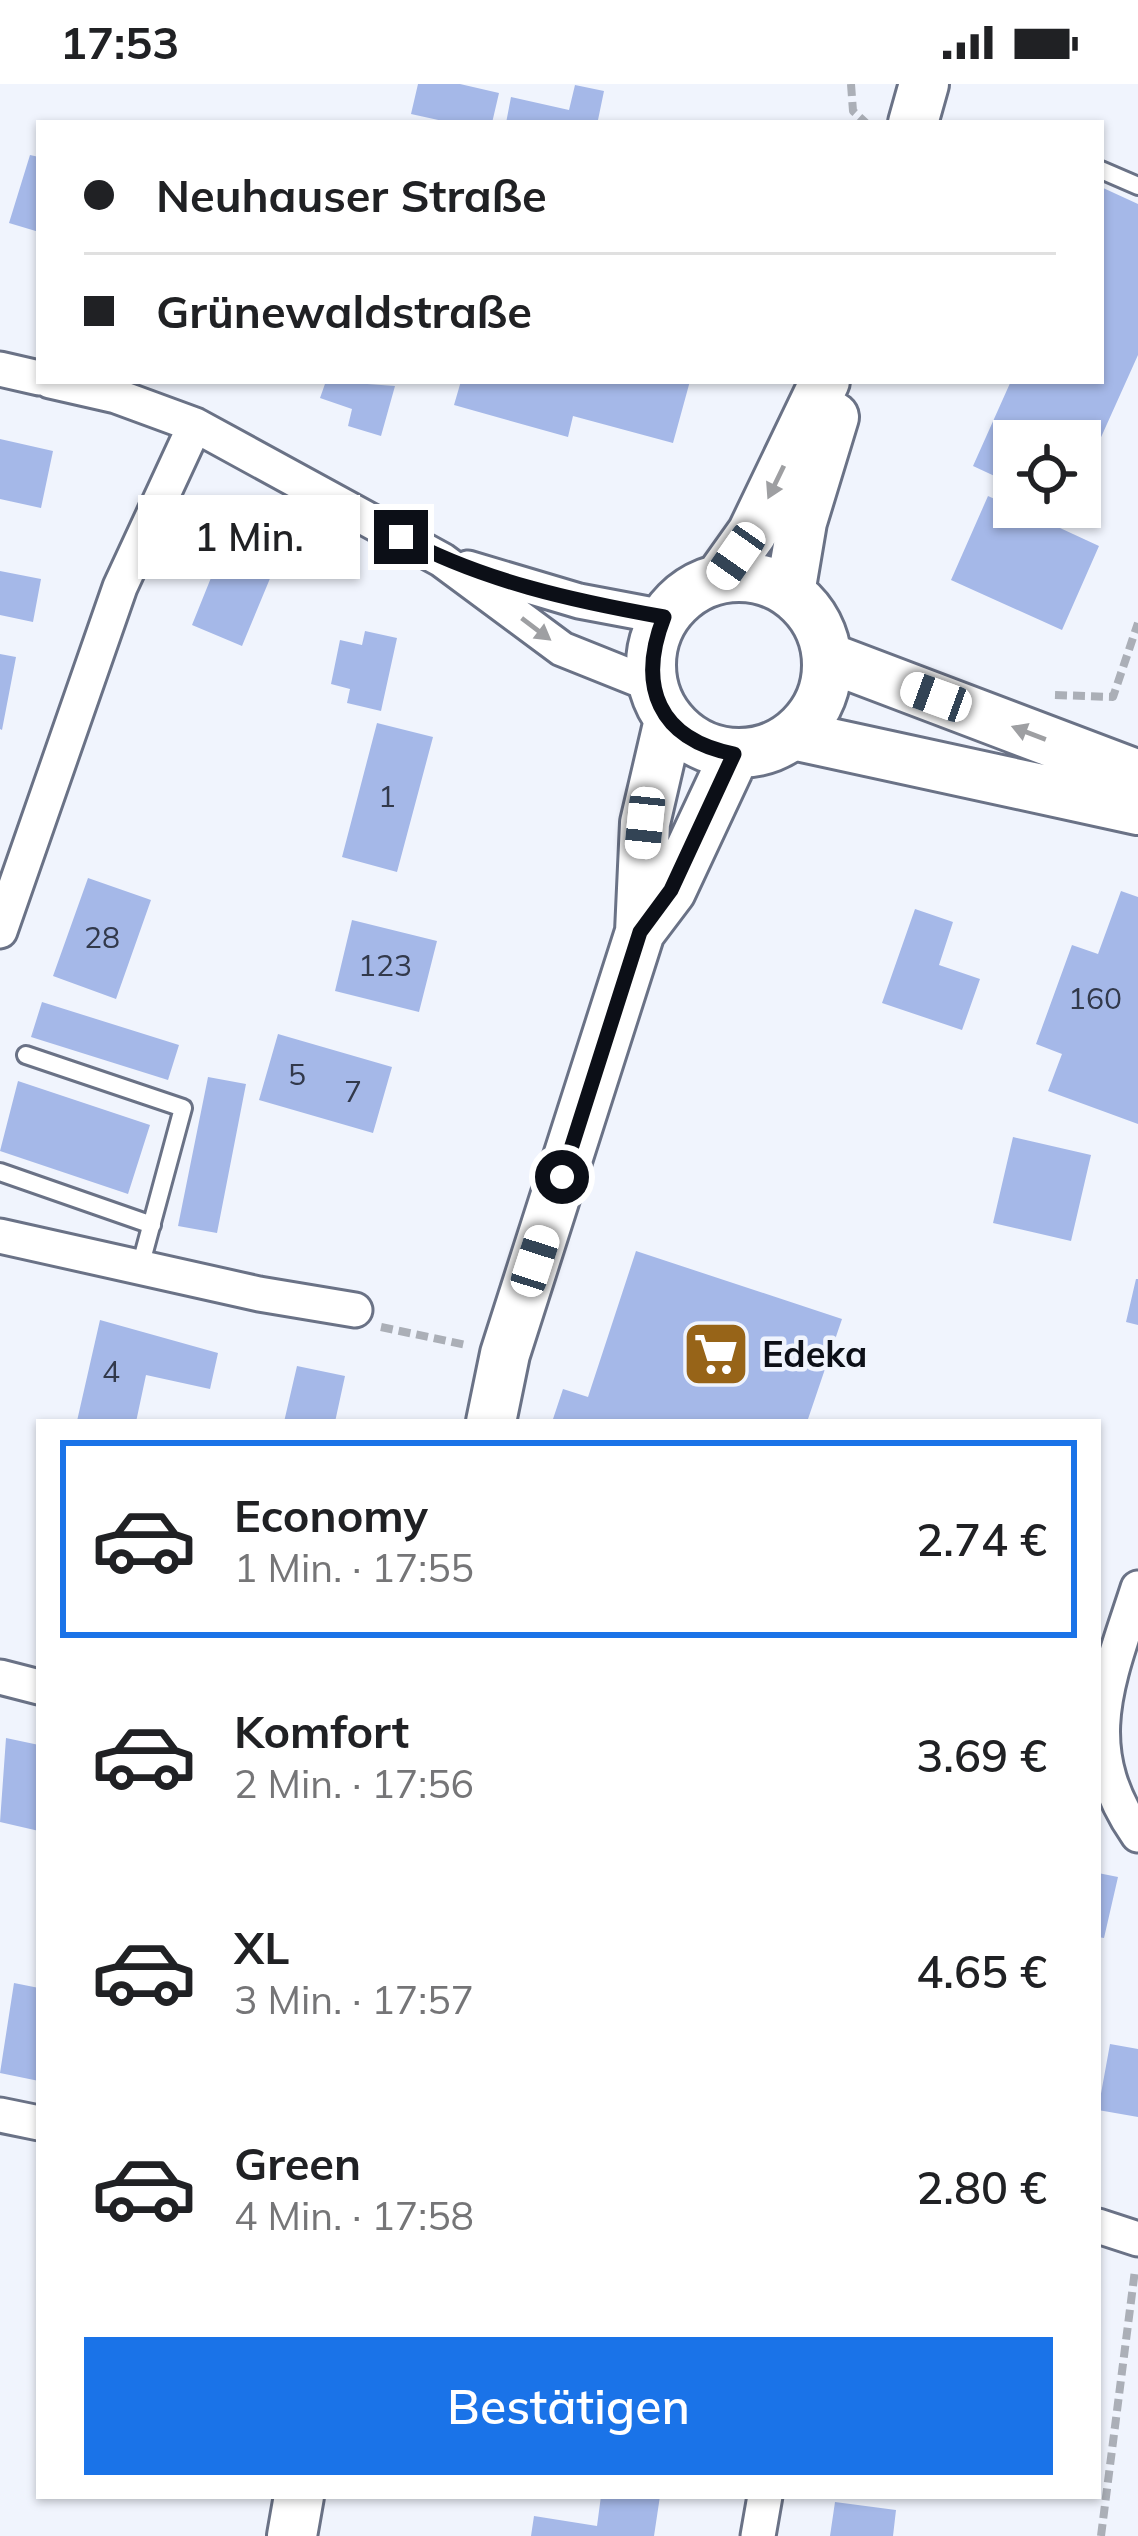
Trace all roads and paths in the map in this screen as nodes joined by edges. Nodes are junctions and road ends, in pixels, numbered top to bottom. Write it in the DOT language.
graph roads {
  1 [pos="850,84"];
  2 [pos="924,84"];
  3 [pos="863,120"];
  4 [pos="915,120"];
  5 [pos="1104,171"];
  6 [pos="1138,186"];
  7 [pos="0,369"];
  8 [pos="36,377"];
  9 [pos="63,384"];
  10 [pos="824,384"];
  11 [pos="842,384"];
  12 [pos="195,424"];
  13 [pos="442,560"];
  14 [pos="720,578"];
  15 [pos="790,592"];
  16 [pos="664,617"];
  17 [pos="1138,623"];
  18 [pos="827,657"];
  19 [pos="1047,698"];
  20 [pos="661,703"];
  21 [pos="793,735"];
  22 [pos="734,754"];
  23 [pos="1138,776"];
  24 [pos="1138,810"];
  25 [pos="0,931"];
  26 [pos="640,932"];
  27 [pos="26,1055"];
  28 [pos="0,1172"];
  29 [pos="152,1225"];
  30 [pos="0,1236"];
  31 [pos="140,1268"];
  32 [pos="355,1310"];
  33 [pos="506,1354"];
  34 [pos="492,1419"];
  35 [pos="1138,1588"];
  36 [pos="0,1677"];
  37 [pos="36,1686"];
  38 [pos="1101,1703"];
  39 [pos="1101,1714"];
  40 [pos="1138,1835"];
  41 [pos="0,2115"];
  42 [pos="36,2122"];
  43 [pos="1101,2228"];
  44 [pos="1137,2253"];
  45 [pos="298,2499"];
  46 [pos="764,2499"];
  47 [pos="292,2536"];
  48 [pos="758,2536"];
  49 [pos="1101,2536"];
  1 -- 3 [label="path"];
  2 -- 4 [label="street"];
  5 -- 6 [label="lane"];
  7 -- 8 [label="street"];
  9 -- 12 [label="street"];
  10 -- 14 [label="street, one-way"];
  11 -- 15 [label="street"];
  12 -- 13 [label="street"];
  12 -- 25 [label="street"];
  13 -- 16 [label="street"];
  13 -- 20 [label="street, one-way"];
  14 -- 15 [label="street"];
  14 -- 16 [label="street"];
  15 -- 18 [label="street"];
  16 -- 20 [label="street"];
  17 -- 19 [label="path"];
  18 -- 21 [label="street"];
  23 -- 18 [label="street, one-way"];
  20 -- 22 [label="street"];
  20 -- 26 [label="street"];
  21 -- 22 [label="street"];
  21 -- 24 [label="street"];
  22 -- 26 [label="street"];
  26 -- 33 [label="street"];
  27 -- 29 [label="lane"];
  28 -- 29 [label="lane"];
  29 -- 31 [label="lane"];
  30 -- 31 [label="street"];
  31 -- 32 [label="street"];
  32 -- 33 [label="path"];
  33 -- 34 [label="street"];
  35 -- 38 [label="street"];
  36 -- 37 [label="street"];
  39 -- 40 [label="street"];
  41 -- 42 [label="street"];
  43 -- 44 [label="street"];
  44 -- 49 [label="path"];
  45 -- 47 [label="street"];
  46 -- 48 [label="street"];
}
